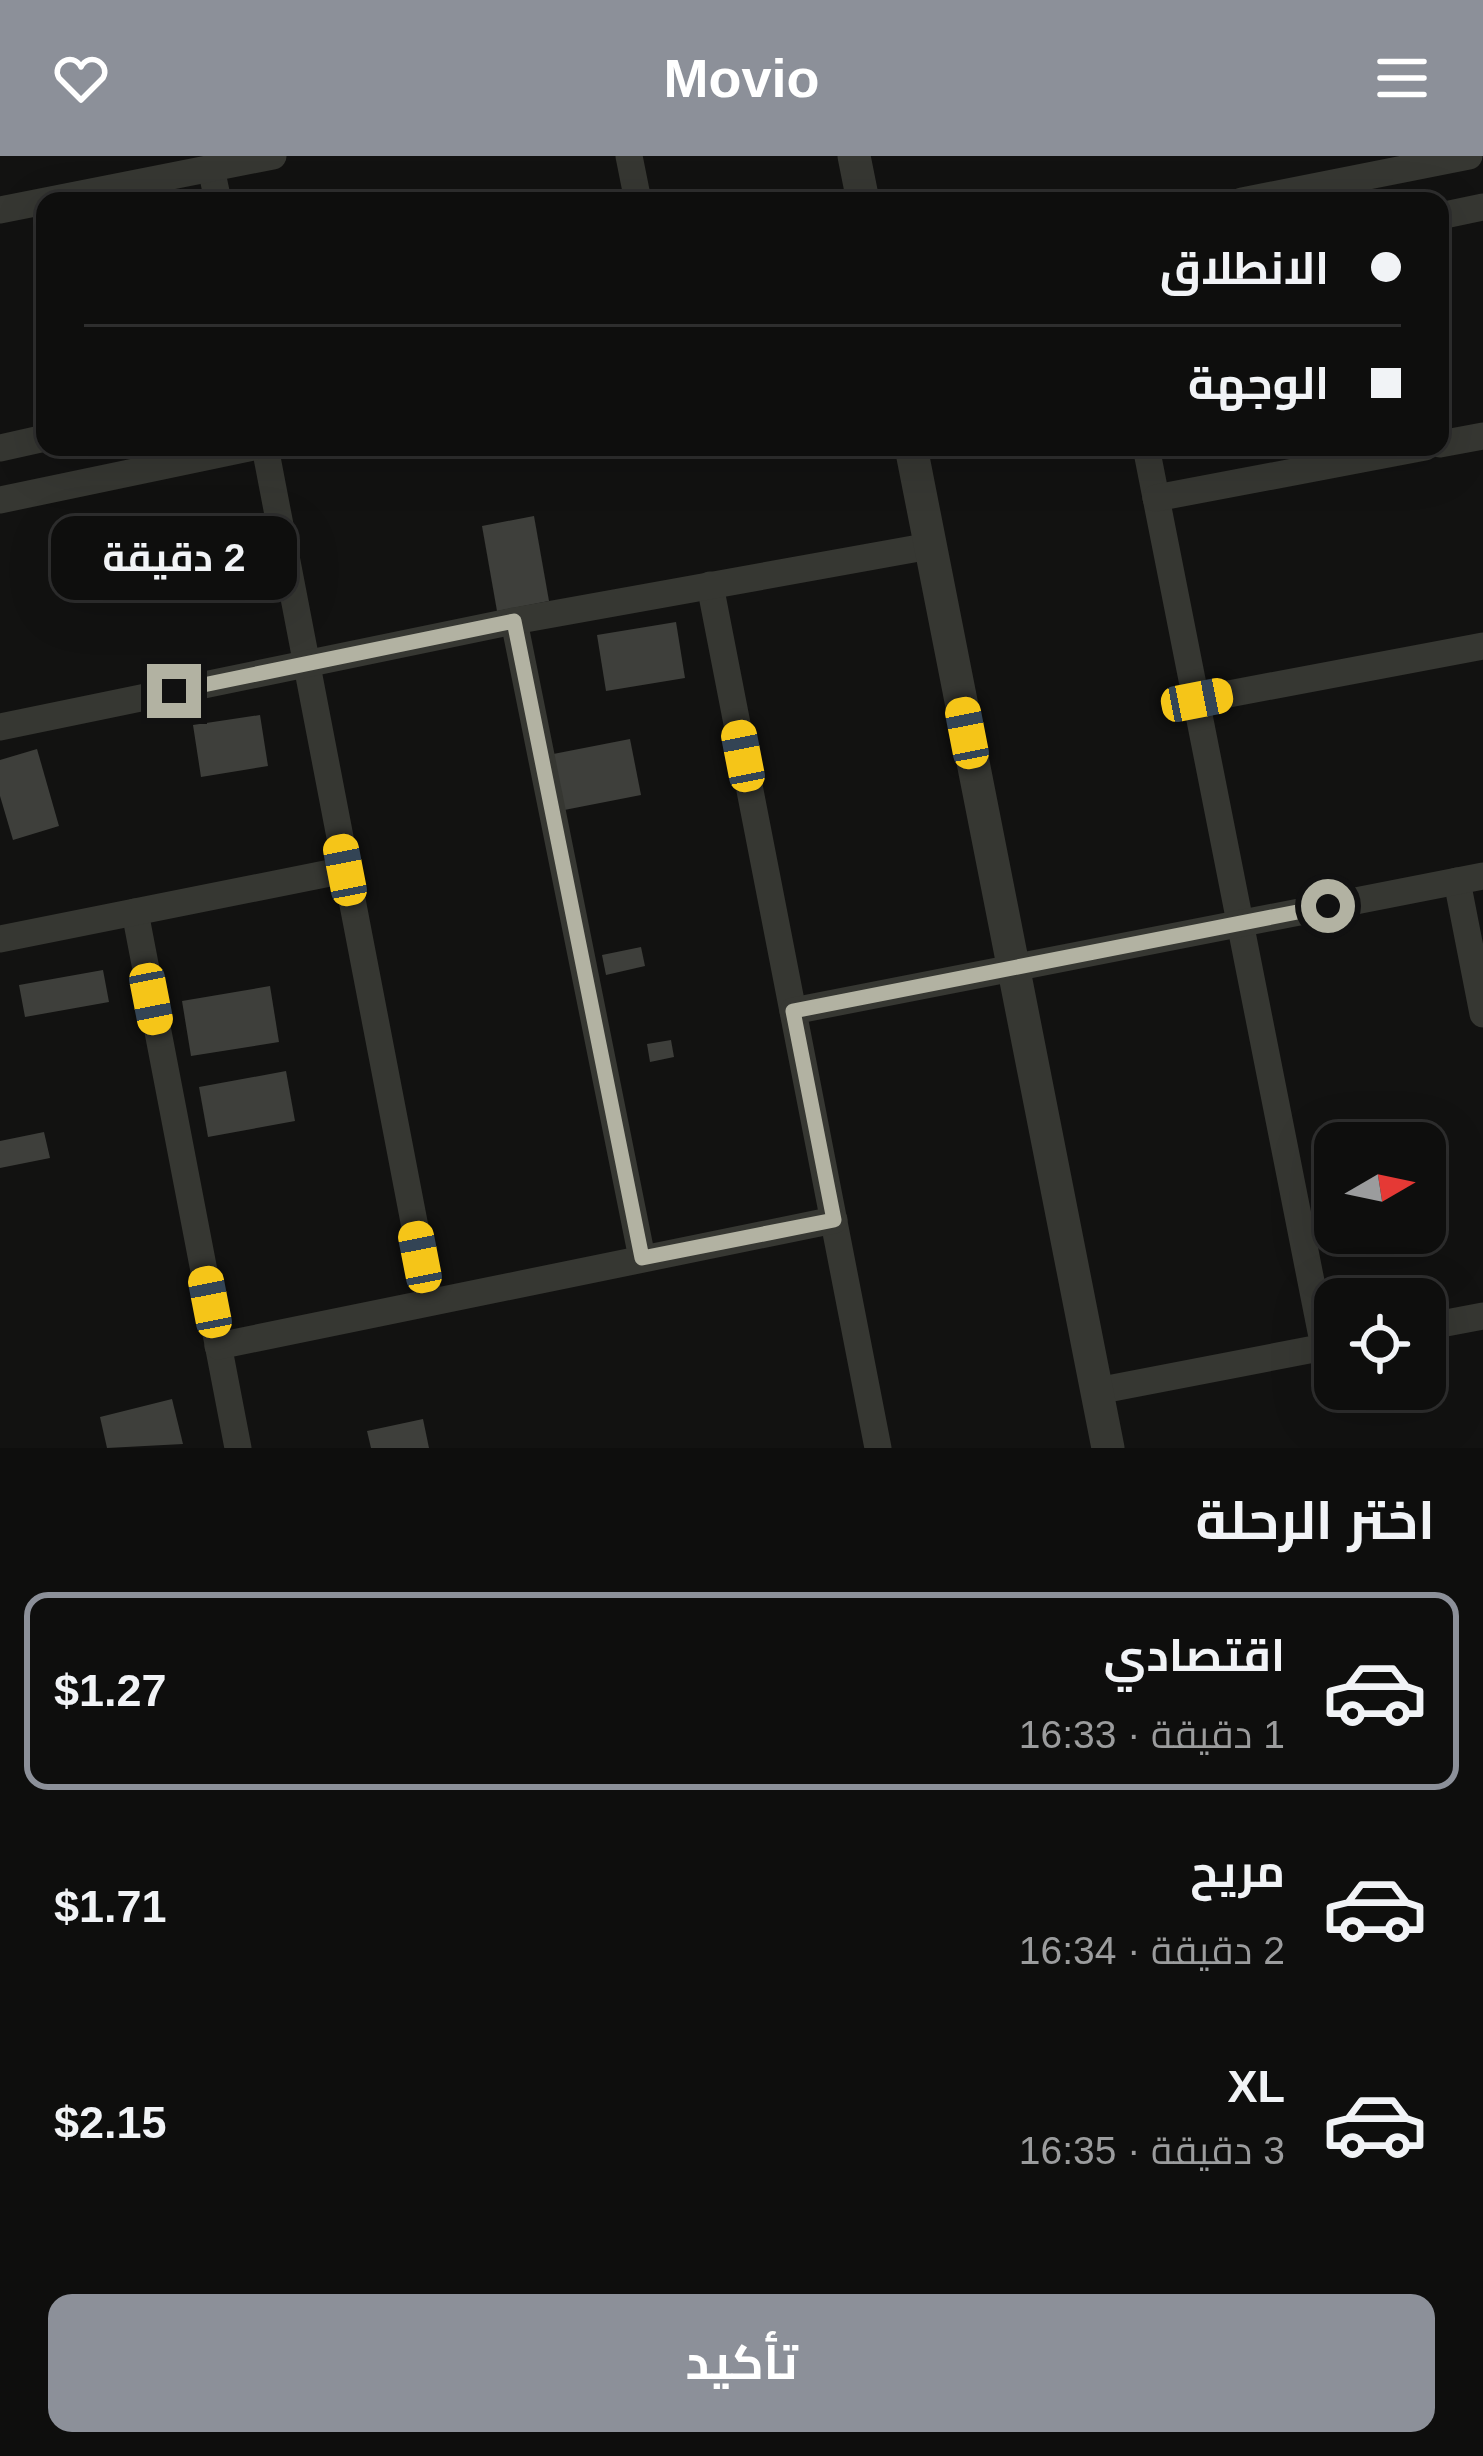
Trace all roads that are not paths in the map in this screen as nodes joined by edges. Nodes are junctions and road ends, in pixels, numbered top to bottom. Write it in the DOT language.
graph roads {
  1 [pos="273,156"];
  2 [pos="629,156"];
  3 [pos="854,156"];
  4 [pos="1469,156"];
  5 [pos="212,168"];
  6 [pos="79,192"];
  7 [pos="216,192"];
  8 [pos="636,192"];
  9 [pos="860,192"];
  10 [pos="1287,192"];
  11 [pos="36,200"];
  12 [pos="1,206"];
  13 [pos="1483,207"];
  14 [pos="1449,214"];
  15 [pos="1483,436"];
  16 [pos="36,440"];
  17 [pos="1449,442"];
  18 [pos="0,448"];
  19 [pos="211,456"];
  20 [pos="267,456"];
  21 [pos="913,456"];
  22 [pos="1148,456"];
  23 [pos="1378,456"];
  24 [pos="1156,498"];
  25 [pos="0,500"];
  26 [pos="931,546"];
  27 [pos="710,586"];
  28 [pos="514,621"];
  29 [pos="1483,646"];
  30 [pos="305,664"];
  31 [pos="1197,700"];
  32 [pos="0,727"];
  33 [pos="345,870"];
  34 [pos="1470,878"];
  35 [pos="135,912"];
  36 [pos="1242,923"];
  37 [pos="0,939"];
  38 [pos="1013,967"];
  39 [pos="793,1011"];
  40 [pos="1483,1014"];
  41 [pos="834,1220"];
  42 [pos="642,1258"];
  43 [pos="1316,1278"];
  44 [pos="429,1300"];
  45 [pos="1483,1316"];
  46 [pos="1446,1323"];
  47 [pos="218,1346"];
  48 [pos="1314,1349"];
  49 [pos="1097,1390"];
  50 [pos="878,1445"];
  51 [pos="238,1448"];
  52 [pos="847,1448"];
  53 [pos="1108,1448"];
  1 -- 5 [label="street"];
  2 -- 8 [label="street"];
  3 -- 9 [label="street"];
  4 -- 10 [label="street"];
  5 -- 6 [label="street"];
  5 -- 7 [label="street"];
  11 -- 12 [label="street"];
  13 -- 14 [label="street"];
  15 -- 17 [label="street"];
  16 -- 18 [label="street"];
  19 -- 25 [label="street"];
  20 -- 30 [label="street"];
  21 -- 26 [label="street"];
  22 -- 24 [label="street"];
  23 -- 24 [label="street"];
  24 -- 31 [label="street"];
  26 -- 27 [label="street"];
  26 -- 38 [label="street"];
  27 -- 28 [label="street"];
  27 -- 39 [label="street"];
  28 -- 30 [label="street"];
  28 -- 42 [label="street"];
  29 -- 31 [label="street"];
  30 -- 32 [label="street"];
  30 -- 33 [label="street"];
  31 -- 36 [label="street"];
  33 -- 35 [label="street"];
  33 -- 44 [label="street"];
  34 -- 36 [label="street"];
  34 -- 40 [label="street"];
  35 -- 37 [label="street"];
  35 -- 47 [label="street"];
  36 -- 38 [label="street"];
  36 -- 43 [label="street"];
  38 -- 39 [label="street"];
  38 -- 49 [label="street"];
  39 -- 41 [label="street"];
  41 -- 42 [label="street"];
  41 -- 50 [label="street"];
  42 -- 44 [label="street"];
  44 -- 47 [label="street"];
  45 -- 46 [label="street"];
  47 -- 51 [label="street"];
  48 -- 49 [label="street"];
  49 -- 53 [label="street"];
  50 -- 52 [label="street"];
}
